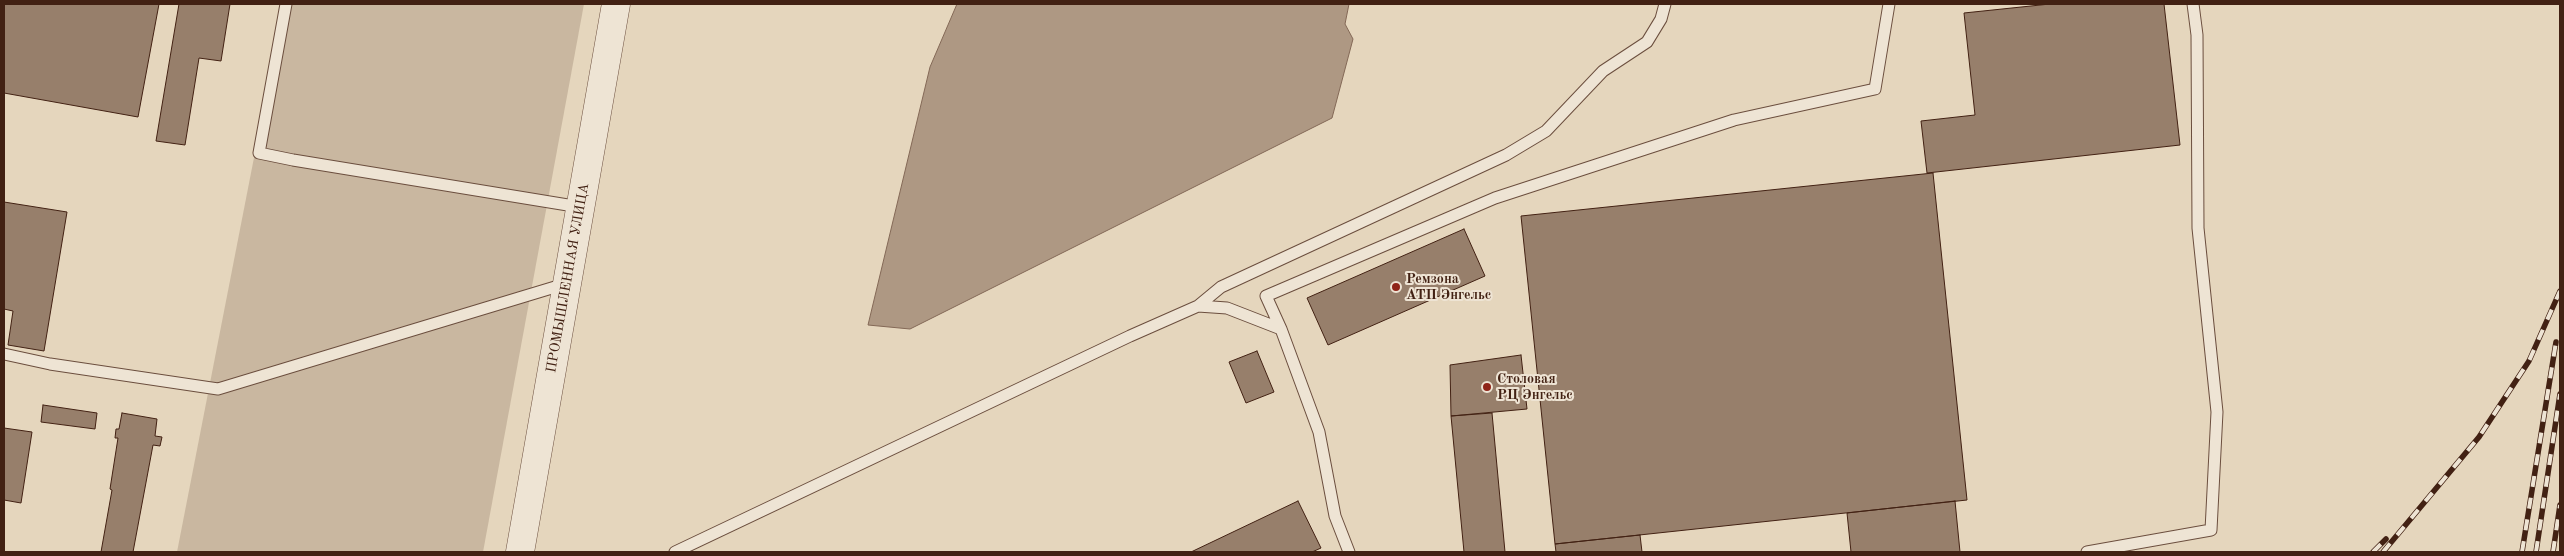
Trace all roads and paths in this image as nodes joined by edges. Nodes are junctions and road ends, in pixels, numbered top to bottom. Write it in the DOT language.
graph roads {
  1 [pos="286,4"];
  2 [pos="616,4"];
  3 [pos="1665,4"];
  4 [pos="1889,4"];
  5 [pos="2193,4"];
  6 [pos="580,207"];
  7 [pos="567,284"];
  8 [pos="1198,306"];
  9 [pos="1281,329"];
  10 [pos="4,354"];
  11 [pos="520,552"];
  12 [pos="675,552"];
  13 [pos="1349,552"];
  14 [pos="2088,552"];
  1 -- 6 [label="lane"];
  2 -- 6 [label="street, ПРОМЫШЛЕННАЯ УЛИЦА"];
  3 -- 8 [label="lane"];
  4 -- 9 [label="lane"];
  5 -- 14 [label="lane"];
  6 -- 7 [label="street, ПРОМЫШЛЕННАЯ УЛИЦА"];
  7 -- 10 [label="lane"];
  7 -- 11 [label="street, ПРОМЫШЛЕННАЯ УЛИЦА"];
  8 -- 9 [label="lane"];
  8 -- 12 [label="lane"];
  9 -- 13 [label="lane"];
}
